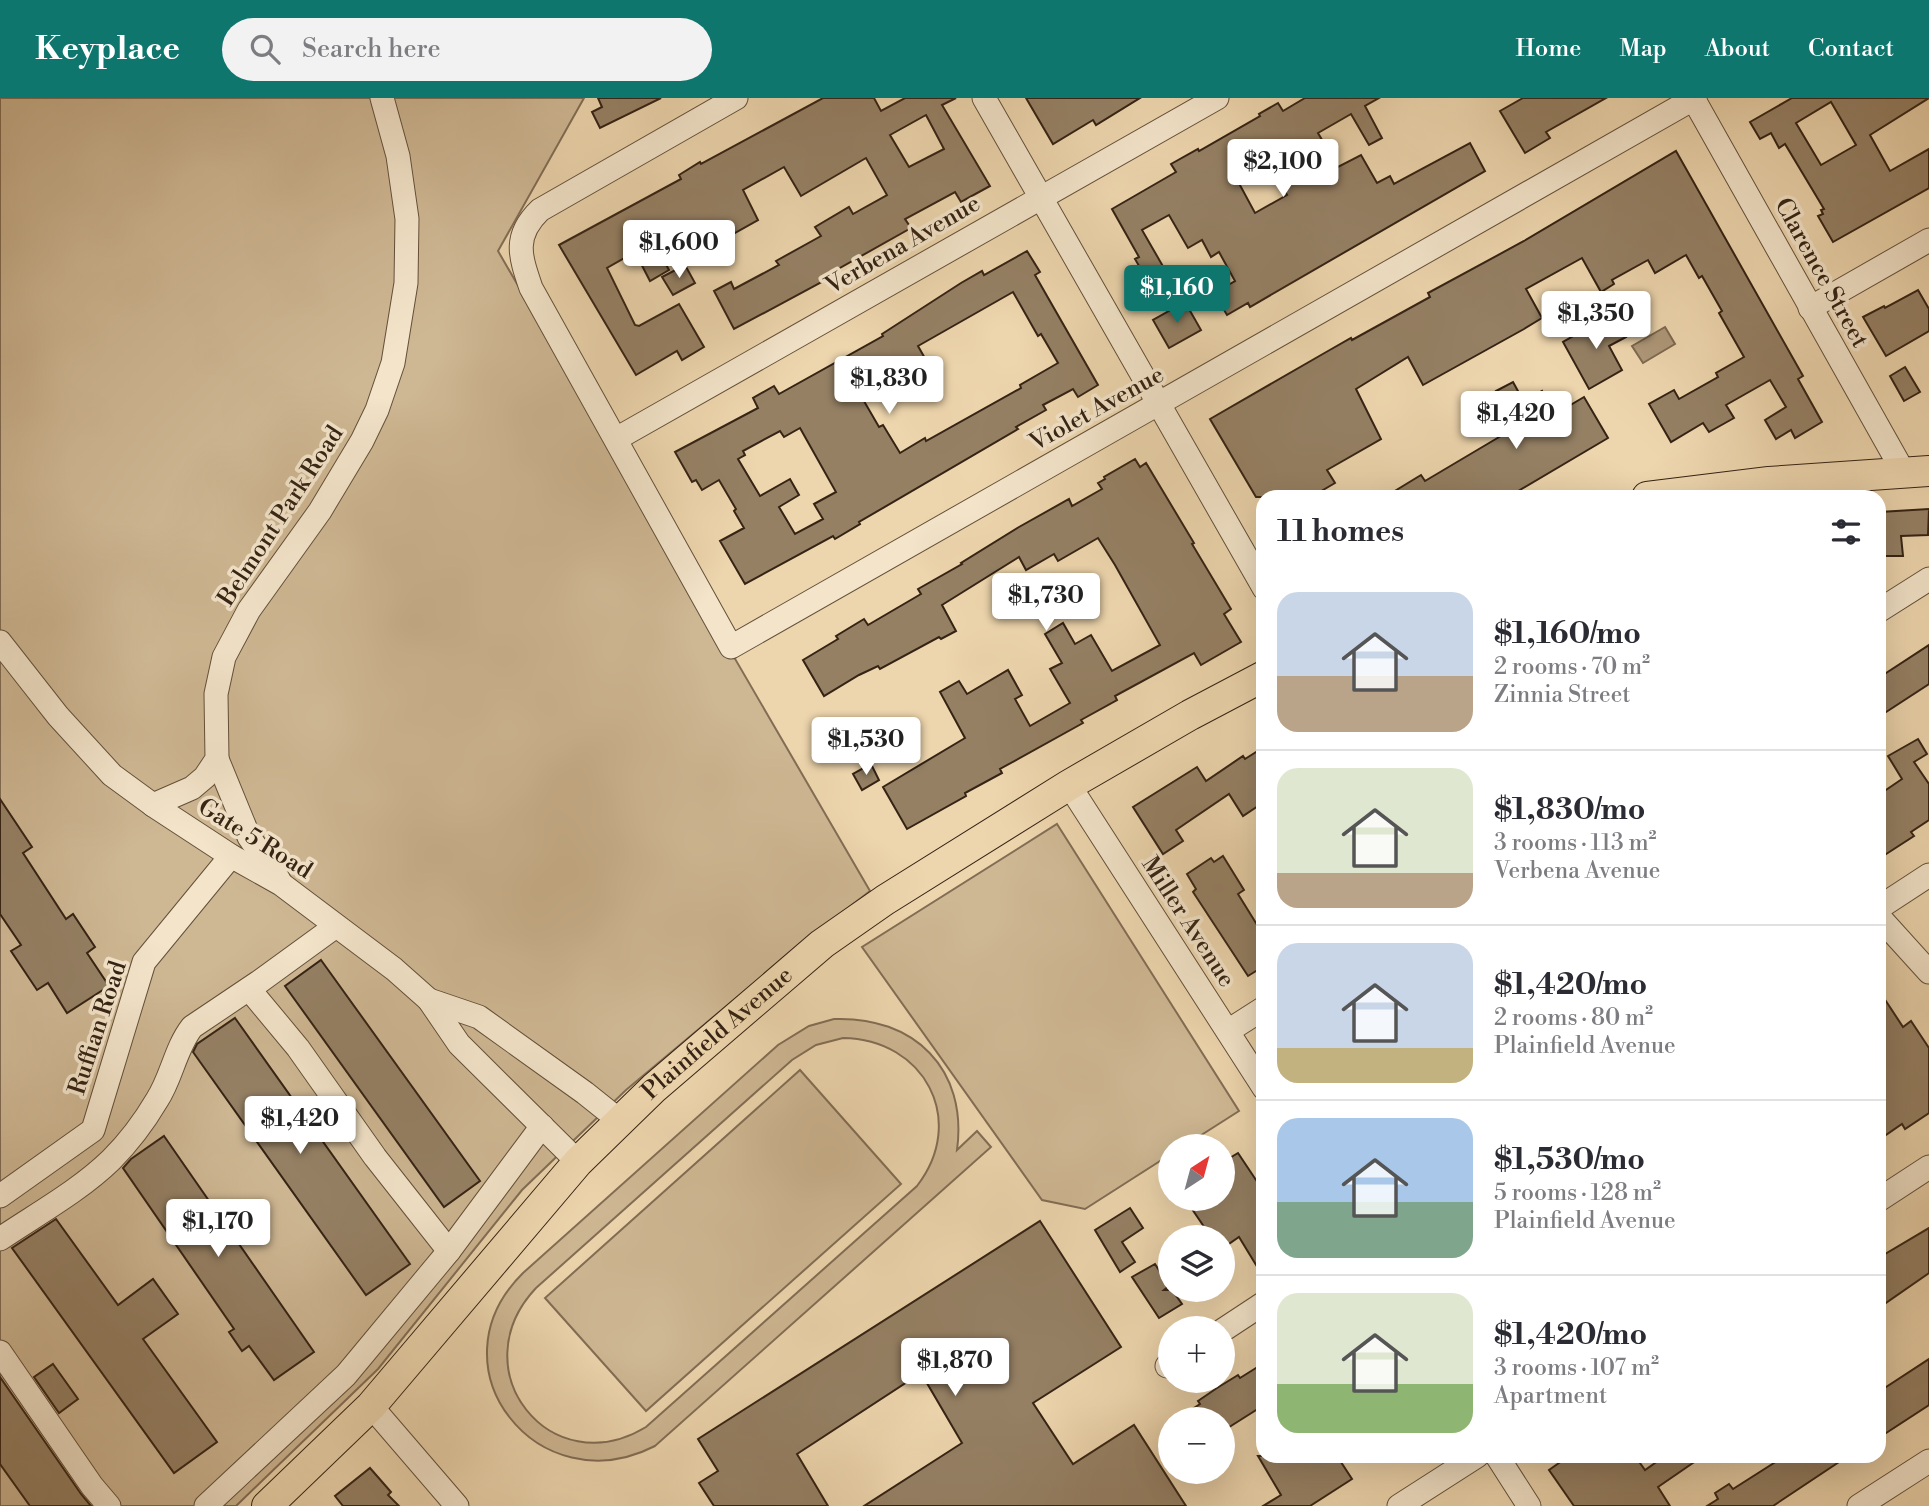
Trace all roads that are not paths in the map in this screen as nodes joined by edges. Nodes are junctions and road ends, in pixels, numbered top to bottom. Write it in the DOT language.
graph roads {
  1 [pos="382,98"];
  2 [pos="736,98"];
  3 [pos="984,98"];
  4 [pos="1217,98"];
  5 [pos="1694,98"];
  6 [pos="1041,198"];
  7 [pos="1929,240"];
  8 [pos="1810,308"];
  9 [pos="1158,405"];
  10 [pos="616,439"];
  11 [pos="1917,472"];
  12 [pos="1699,490"];
  13 [pos="1256,574"];
  14 [pos="1929,579"];
  15 [pos="1886,606"];
  16 [pos="0,642"];
  17 [pos="1256,680"];
  18 [pos="217,759"];
  19 [pos="1069,785"];
  20 [pos="153,805"];
  21 [pos="230,856"];
  22 [pos="1929,875"];
  23 [pos="281,884"];
  24 [pos="1886,903"];
  25 [pos="1886,925"];
  26 [pos="335,926"];
  27 [pos="1929,972"];
  28 [pos="249,989"];
  29 [pos="429,1000"];
  30 [pos="1256,1013"];
  31 [pos="1228,1031"];
  32 [pos="1256,1075"];
  33 [pos="620,1121"];
  34 [pos="542,1126"];
  35 [pos="578,1162"];
  36 [pos="1929,1167"];
  37 [pos="1886,1195"];
  38 [pos="0,1196"];
  39 [pos="0,1239"];
  40 [pos="449,1251"];
  41 [pos="1256,1308"];
  42 [pos="1235,1321"];
  43 [pos="0,1352"];
  44 [pos="372,1406"];
  45 [pos="1929,1461"];
  46 [pos="1466,1463"];
  47 [pos="1501,1463"];
  48 [pos="109,1506"];
  49 [pos="206,1506"];
  50 [pos="267,1506"];
  51 [pos="457,1506"];
  52 [pos="1399,1506"];
  53 [pos="1529,1506"];
  54 [pos="1859,1506"];
  1 -- 18 [label="street, Belmont Park Road"];
  2 -- 10 [label="street"];
  3 -- 6 [label="street"];
  4 -- 6 [label="street, Verbena Avenue"];
  5 -- 8 [label="street, Clarence Street"];
  5 -- 9 [label="street, Violet Avenue"];
  6 -- 9 [label="street"];
  6 -- 10 [label="street, Verbena Avenue"];
  7 -- 8 [label="street"];
  8 -- 11 [label="street, Clarence Street"];
  9 -- 10 [label="street, Violet Avenue"];
  9 -- 13 [label="street"];
  11 -- 12 [label="main road"];
  14 -- 15 [label="street"];
  16 -- 20 [label="street, Gate 5 Road"];
  17 -- 19 [label="main road, Plainfield Avenue"];
  18 -- 20 [label="street"];
  18 -- 23 [label="street, Belmont Park Road"];
  19 -- 31 [label="street, Miller Avenue"];
  19 -- 33 [label="main road, Plainfield Avenue"];
  20 -- 21 [label="street, Gate 5 Road"];
  21 -- 23 [label="street, Gate 5 Road"];
  21 -- 38 [label="street, Ruffian Road"];
  22 -- 24 [label="street"];
  23 -- 26 [label="street, Gate 5 Road"];
  25 -- 27 [label="street"];
  26 -- 28 [label="street"];
  26 -- 29 [label="street, Gate 5 Road"];
  28 -- 39 [label="street"];
  28 -- 40 [label="street"];
  29 -- 33 [label="street, Gate 5 Road"];
  29 -- 34 [label="street, Gate 5 Road"];
  30 -- 31 [label="street"];
  31 -- 32 [label="street, Miller Avenue"];
  33 -- 35 [label="main road, Plainfield Avenue"];
  34 -- 35 [label="street, Gate 5 Road"];
  34 -- 40 [label="street"];
  35 -- 44 [label="main road, Plainfield Avenue"];
  36 -- 37 [label="street"];
  40 -- 49 [label="street"];
  41 -- 42 [label="street"];
  43 -- 48 [label="street"];
  44 -- 50 [label="main road, Plainfield Avenue"];
  44 -- 51 [label="street"];
  45 -- 54 [label="street"];
  46 -- 52 [label="street"];
  47 -- 53 [label="street"];
}
